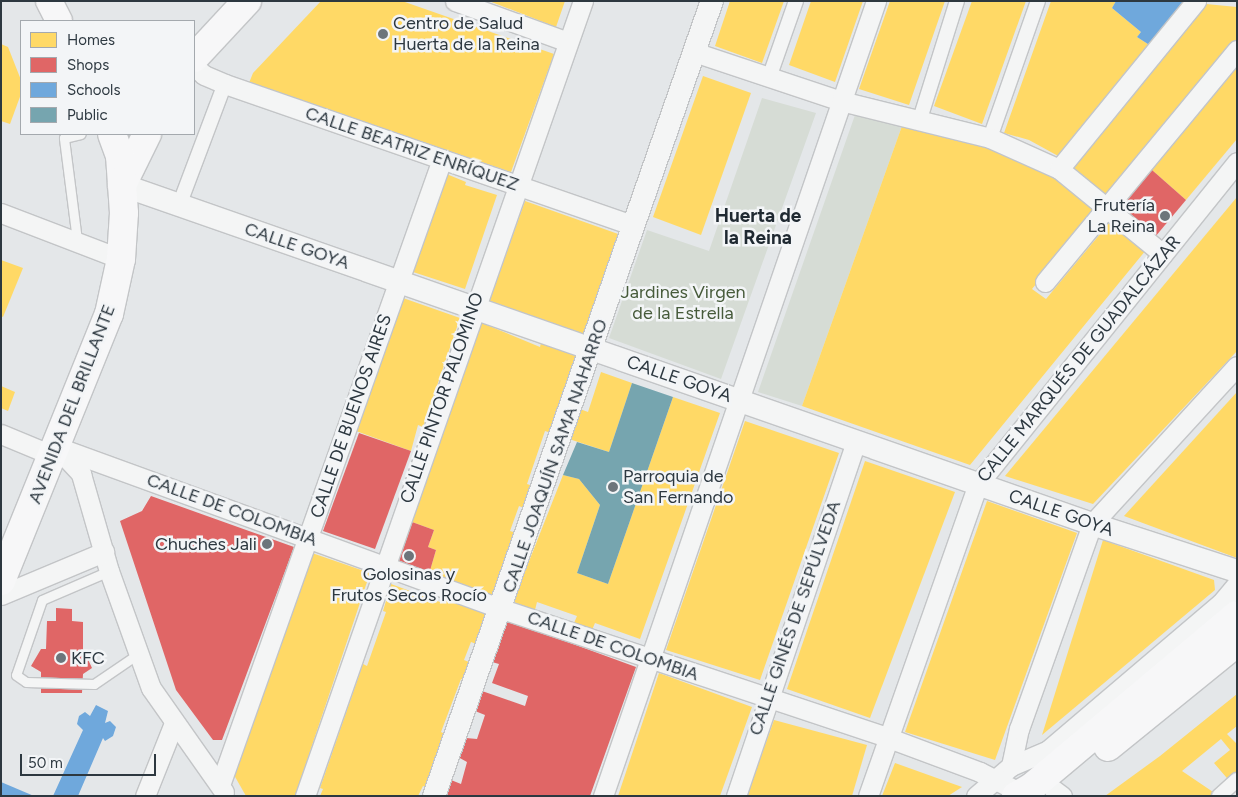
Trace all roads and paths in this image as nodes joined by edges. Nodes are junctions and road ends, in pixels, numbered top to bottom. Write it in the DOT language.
graph roads {
  1 [pos="49,1"];
  2 [pos="247,1"];
  3 [pos="455,1"];
  4 [pos="583,1"];
  5 [pos="712,1"];
  6 [pos="796,1"];
  7 [pos="876,1"];
  8 [pos="957,1"];
  9 [pos="1038,1"];
  10 [pos="1196,1"];
  11 [pos="58,20"];
  12 [pos="568,42"];
  13 [pos="1237,50"];
  14 [pos="694,52"];
  15 [pos="195,57"];
  16 [pos="195,67"];
  17 [pos="769,78"];
  18 [pos="222,91"];
  19 [pos="841,101"];
  20 [pos="920,119"];
  21 [pos="112,135"];
  22 [pos="147,135"];
  23 [pos="65,136"];
  24 [pos="990,138"];
  25 [pos="442,159"];
  26 [pos="1237,162"];
  27 [pos="1059,169"];
  28 [pos="122,185"];
  29 [pos="518,185"];
  30 [pos="184,195"];
  31 [pos="1109,207"];
  32 [pos="1,213"];
  33 [pos="634,226"];
  34 [pos="77,240"];
  35 [pos="1162,254"];
  36 [pos="121,259"];
  37 [pos="397,281"];
  38 [pos="1045,282"];
  39 [pos="474,308"];
  40 [pos="591,349"];
  41 [pos="1237,366"];
  42 [pos="739,400"];
  43 [pos="1,434"];
  44 [pos="856,441"];
  45 [pos="55,451"];
  46 [pos="978,484"];
  47 [pos="1092,524"];
  48 [pos="309,536"];
  49 [pos="104,552"];
  50 [pos="383,566"];
  51 [pos="109,571"];
  52 [pos="1237,571"];
  53 [pos="1,582"];
  54 [pos="1237,584"];
  55 [pos="1,595"];
  56 [pos="502,608"];
  57 [pos="1237,616"];
  58 [pos="1237,642"];
  59 [pos="138,654"];
  60 [pos="650,658"];
  61 [pos="767,699"];
  62 [pos="174,724"];
  63 [pos="889,738"];
  64 [pos="1011,766"];
  65 [pos="1237,780"];
  66 [pos="223,791"];
  67 [pos="1032,792"];
  68 [pos="145,796"];
  69 [pos="305,796"];
  70 [pos="434,796"];
  71 [pos="603,796"];
  72 [pos="736,796"];
  73 [pos="868,796"];
  74 [pos="976,796"];
  75 [pos="1218,796"];
  1 -- 11 [label="main road"];
  2 -- 15 [label="main road"];
  3 -- 12 [label="street"];
  4 -- 12 [label="street, CALLE PINTOR PALOMINO"];
  5 -- 14 [label="street, CALLE JOAQUÍN SAMA NAHARRO"];
  6 -- 17 [label="street"];
  7 -- 19 [label="street"];
  8 -- 20 [label="street"];
  9 -- 24 [label="street"];
  10 -- 27 [label="street"];
  12 -- 29 [label="street, CALLE PINTOR PALOMINO"];
  13 -- 31 [label="street"];
  14 -- 17 [label="street"];
  14 -- 33 [label="street, CALLE JOAQUÍN SAMA NAHARRO"];
  16 -- 25 [label="street, CALLE BEATRIZ ENRÍQUEZ"];
  17 -- 19 [label="street"];
  18 -- 30 [label="street"];
  19 -- 20 [label="street"];
  19 -- 42 [label="street"];
  20 -- 24 [label="street"];
  21 -- 28 [label="main road, AVENIDA DEL BRILLANTE"];
  22 -- 28 [label="main road"];
  23 -- 34 [label="lane"];
  24 -- 27 [label="street"];
  25 -- 29 [label="street, CALLE BEATRIZ ENRÍQUEZ"];
  25 -- 37 [label="street, CALLE DE BUENOS AIRES"];
  26 -- 35 [label="street, CALLE MARQUÉS DE GUADALCÁZAR"];
  27 -- 31 [label="street"];
  28 -- 36 [label="main road, AVENIDA DEL BRILLANTE"];
  28 -- 37 [label="street, CALLE GOYA"];
  29 -- 33 [label="street, CALLE BEATRIZ ENRÍQUEZ"];
  29 -- 39 [label="street, CALLE PINTOR PALOMINO"];
  31 -- 35 [label="street"];
  31 -- 38 [label="street"];
  32 -- 34 [label="street"];
  33 -- 40 [label="street, CALLE JOAQUÍN SAMA NAHARRO"];
  34 -- 36 [label="street"];
  35 -- 46 [label="street, CALLE MARQUÉS DE GUADALCÁZAR"];
  36 -- 45 [label="main road, AVENIDA DEL BRILLANTE"];
  37 -- 39 [label="street, CALLE GOYA"];
  37 -- 48 [label="street, CALLE DE BUENOS AIRES"];
  39 -- 40 [label="street, CALLE GOYA"];
  39 -- 50 [label="street, CALLE PINTOR PALOMINO"];
  40 -- 42 [label="street, CALLE GOYA"];
  40 -- 56 [label="street, CALLE JOAQUÍN SAMA NAHARRO"];
  41 -- 47 [label="street"];
  42 -- 44 [label="street, CALLE GOYA"];
  42 -- 60 [label="street"];
  43 -- 45 [label="street, CALLE DE COLOMBIA"];
  44 -- 46 [label="street, CALLE GOYA"];
  44 -- 61 [label="street, CALLE GINÉS DE SEPÚLVEDA"];
  45 -- 48 [label="street, CALLE DE COLOMBIA"];
  45 -- 49 [label="street"];
  45 -- 53 [label="main road, AVENIDA DEL BRILLANTE"];
  46 -- 47 [label="street, CALLE GOYA"];
  46 -- 63 [label="street, CALLE MARQUÉS DE GUADALCÁZAR"];
  47 -- 52 [label="street, CALLE GOYA"];
  47 -- 64 [label="street"];
  48 -- 50 [label="street, CALLE DE COLOMBIA"];
  48 -- 66 [label="street, CALLE DE BUENOS AIRES"];
  49 -- 51 [label="street"];
  49 -- 55 [label="street"];
  50 -- 56 [label="street, CALLE DE COLOMBIA"];
  50 -- 69 [label="street, CALLE PINTOR PALOMINO"];
  51 -- 59 [label="street"];
  51 -- 59 [label="lane"];
  54 -- 64 [label="street"];
  56 -- 60 [label="street, CALLE DE COLOMBIA"];
  56 -- 70 [label="street, CALLE JOAQUÍN SAMA NAHARRO"];
  57 -- 67 [label="main road"];
  58 -- 67 [label="main road"];
  59 -- 62 [label="street"];
  60 -- 61 [label="street, CALLE DE COLOMBIA"];
  60 -- 71 [label="street"];
  61 -- 63 [label="street, CALLE DE COLOMBIA"];
  61 -- 72 [label="street, CALLE GINÉS DE SEPÚLVEDA"];
  62 -- 66 [label="street"];
  62 -- 68 [label="street"];
  63 -- 67 [label="street, CALLE DE COLOMBIA"];
  63 -- 73 [label="street, CALLE MARQUÉS DE GUADALCÁZAR"];
  64 -- 67 [label="street"];
  65 -- 75 [label="street"];
  67 -- 74 [label="street"];
}
